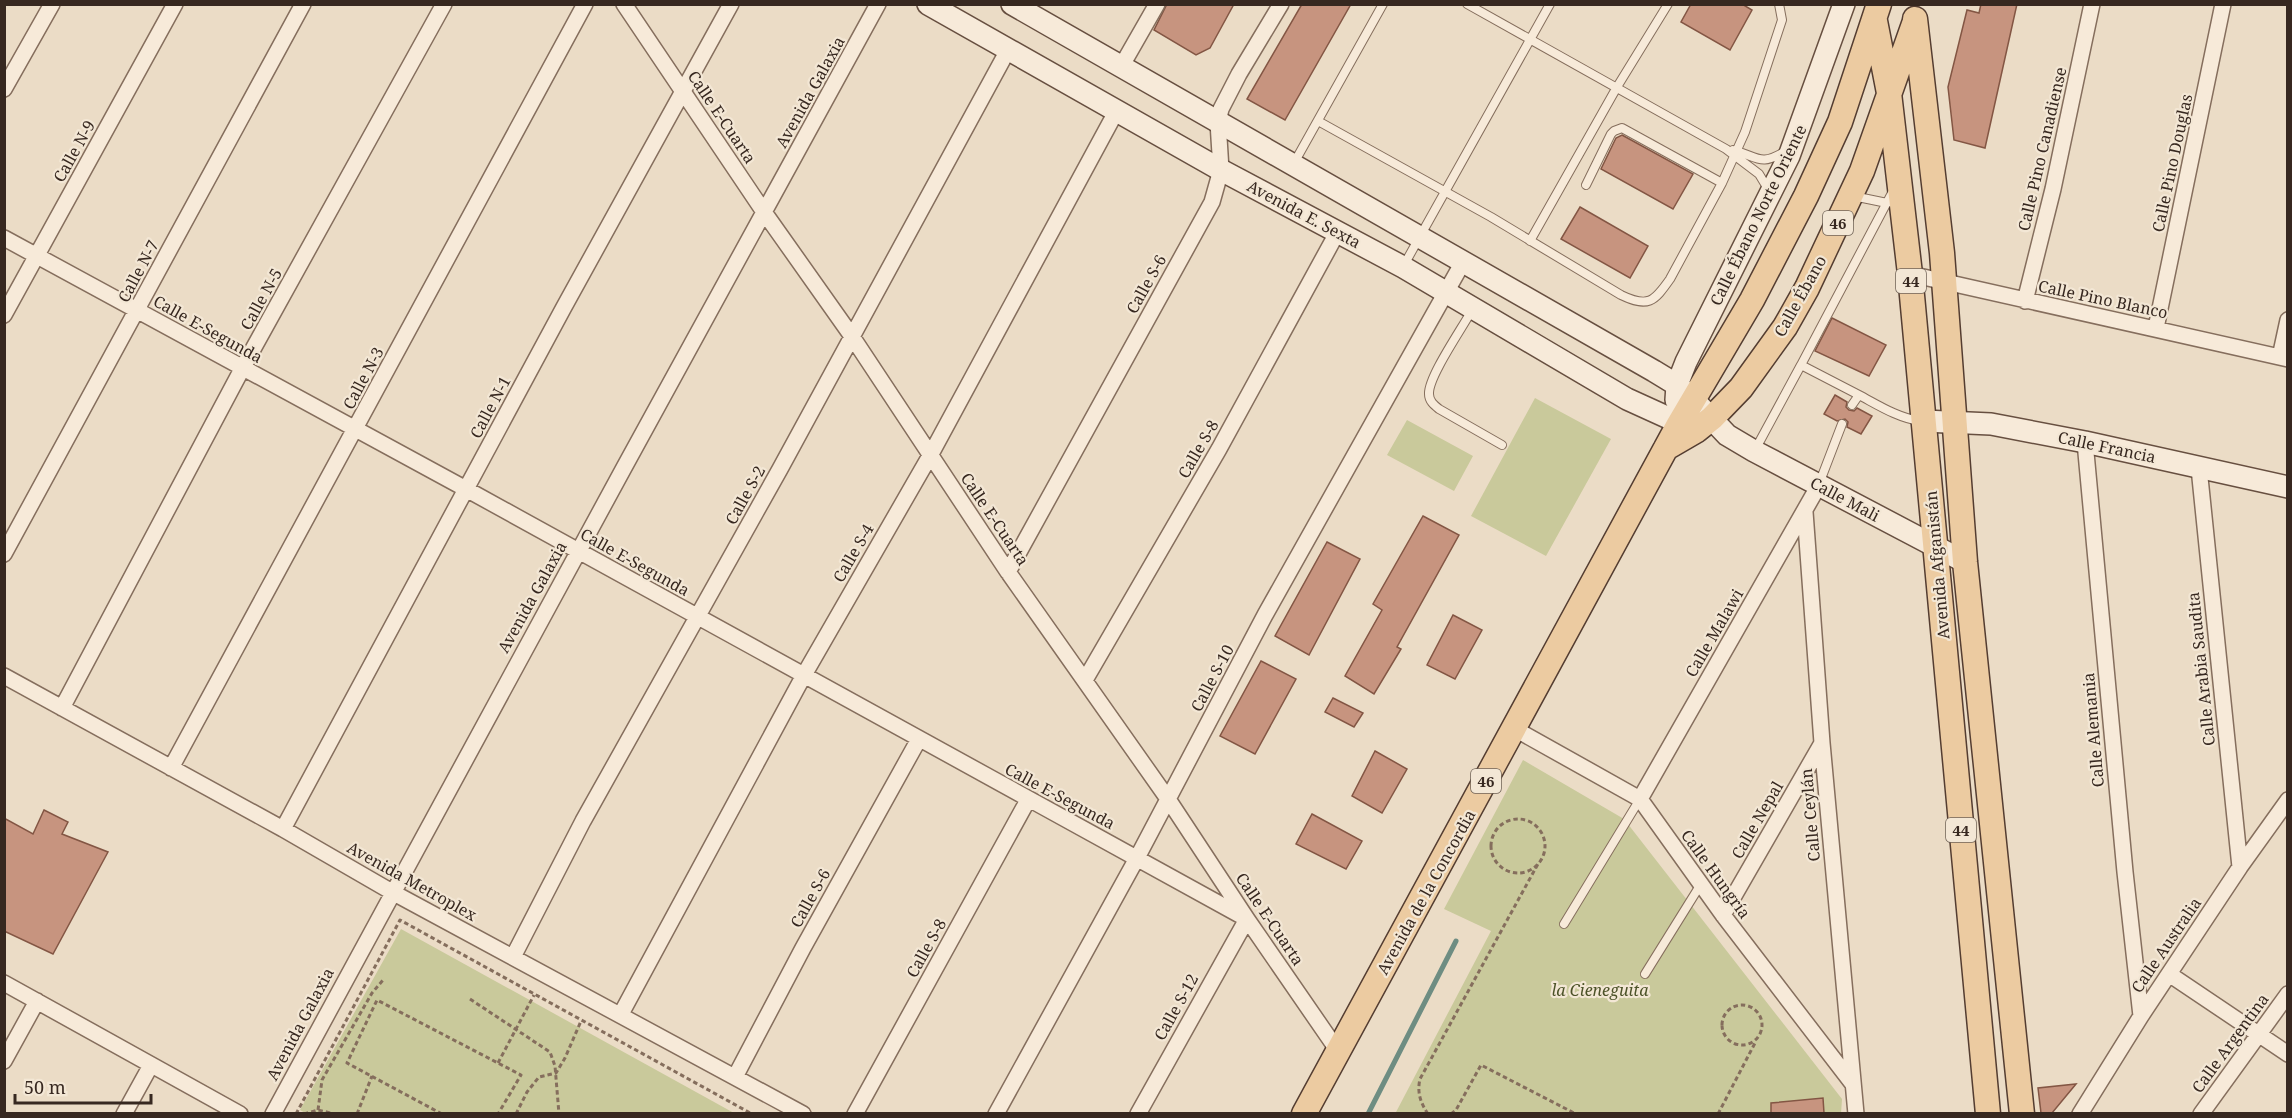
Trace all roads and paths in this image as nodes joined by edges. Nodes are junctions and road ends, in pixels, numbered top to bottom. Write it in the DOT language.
graph roads {
  1 [pos="52,4"];
  2 [pos="175,4"];
  3 [pos="303,4"];
  4 [pos="444,4"];
  5 [pos="585,4"];
  6 [pos="624,4"];
  7 [pos="731,4"];
  8 [pos="878,4"];
  9 [pos="928,4"];
  10 [pos="1157,4"];
  11 [pos="1281,4"];
  12 [pos="1383,4"];
  13 [pos="1467,4"];
  14 [pos="1550,4"];
  15 [pos="1668,4"];
  16 [pos="1779,4"];
  17 [pos="1844,4"];
  18 [pos="2092,4"];
  19 [pos="2223,4"];
  20 [pos="1021,7"];
  21 [pos="1877,11"];
  22 [pos="1918,12"];
  23 [pos="1530,40"];
  24 [pos="1008,50"];
  25 [pos="1121,67"];
  26 [pos="1617,87"];
  27 [pos="4,89"];
  28 [pos="683,92"];
  29 [pos="1889,93"];
  30 [pos="1117,111"];
  31 [pos="1318,121"];
  32 [pos="1218,122"];
  33 [pos="1793,147"];
  34 [pos="1736,154"];
  35 [pos="1293,165"];
  36 [pos="1221,170"];
  37 [pos="1899,177"];
  38 [pos="1722,183"];
  39 [pos="1586,186"];
  40 [pos="1446,192"];
  41 [pos="1770,194"];
  42 [pos="1851,196"];
  43 [pos="1887,203"];
  44 [pos="764,212"];
  45 [pos="1337,233"];
  46 [pos="1419,237"];
  47 [pos="4,238"];
  48 [pos="1530,241"];
  49 [pos="36,256"];
  50 [pos="1463,262"];
  51 [pos="1403,267"];
  52 [pos="1910,274"];
  53 [pos="1943,282"];
  54 [pos="1445,292"];
  55 [pos="2025,301"];
  56 [pos="137,309"];
  57 [pos="1473,309"];
  58 [pos="4,315"];
  59 [pos="2288,320"];
  60 [pos="2156,328"];
  61 [pos="851,335"];
  62 [pos="2284,358"];
  63 [pos="1801,365"];
  64 [pos="242,369"];
  65 [pos="1685,392"];
  66 [pos="1858,395"];
  67 [pos="1852,405"];
  68 [pos="1924,421"];
  69 [pos="1955,421"];
  70 [pos="1842,424"];
  71 [pos="1704,427"];
  72 [pos="356,429"];
  73 [pos="2085,442"];
  74 [pos="1502,445"];
  75 [pos="1754,451"];
  76 [pos="931,454"];
  77 [pos="2199,468"];
  78 [pos="1819,485"];
  79 [pos="2288,487"];
  80 [pos="466,489"];
  81 [pos="1805,512"];
  82 [pos="1934,546"];
  83 [pos="577,550"];
  84 [pos="4,554"];
  85 [pos="1965,562"];
  86 [pos="1008,572"];
  87 [pos="697,616"];
  88 [pos="804,675"];
  89 [pos="4,676"];
  90 [pos="1085,680"];
  91 [pos="62,708"];
  92 [pos="1515,729"];
  93 [pos="918,739"];
  94 [pos="1822,743"];
  95 [pos="171,768"];
  96 [pos="1168,799"];
  97 [pos="1640,799"];
  98 [pos="1028,800"];
  99 [pos="2288,800"];
  100 [pos="283,829"];
  101 [pos="1137,858"];
  102 [pos="1538,864"];
  103 [pos="2240,867"];
  104 [pos="1701,884"];
  105 [pos="392,892"];
  106 [pos="1723,915"];
  107 [pos="1246,918"];
  108 [pos="1564,924"];
  109 [pos="513,957"];
  110 [pos="1644,974"];
  111 [pos="2169,974"];
  112 [pos="383,980"];
  113 [pos="4,983"];
  114 [pos="2288,994"];
  115 [pos="534,995"];
  116 [pos="470,999"];
  117 [pos="37,1001"];
  118 [pos="621,1014"];
  119 [pos="2141,1016"];
  120 [pos="581,1021"];
  121 [pos="517,1028"];
  122 [pos="2258,1034"];
  123 [pos="1756,1041"];
  124 [pos="1338,1052"];
  125 [pos="2288,1054"];
  126 [pos="4,1061"];
  127 [pos="498,1063"];
  128 [pos="151,1065"];
  129 [pos="556,1073"];
  130 [pos="372,1076"];
  131 [pos="735,1077"];
  132 [pos="1853,1084"];
  133 [pos="318,1110"];
  134 [pos="124,1113"];
  135 [pos="240,1113"];
  136 [pos="273,1113"];
  137 [pos="296,1113"];
  138 [pos="304,1113"];
  139 [pos="335,1113"];
  140 [pos="357,1113"];
  141 [pos="442,1113"];
  142 [pos="498,1113"];
  143 [pos="516,1113"];
  144 [pos="559,1113"];
  145 [pos="752,1113"];
  146 [pos="803,1113"];
  147 [pos="855,1113"];
  148 [pos="996,1113"];
  149 [pos="1138,1113"];
  150 [pos="1304,1113"];
  151 [pos="1428,1113"];
  152 [pos="1451,1113"];
  153 [pos="1576,1113"];
  154 [pos="1718,1113"];
  155 [pos="1856,1113"];
  156 [pos="1988,1113"];
  157 [pos="2022,1113"];
  158 [pos="2080,1113"];
  159 [pos="2201,1113"];
  1 -- 27 [label="street"];
  2 -- 49 [label="street, Calle N-9"];
  3 -- 56 [label="street, Calle N-7"];
  4 -- 64 [label="street, Calle N-5"];
  5 -- 72 [label="street, Calle N-3"];
  6 -- 28 [label="street, Calle E-Cuarta"];
  7 -- 28 [label="street, Calle N-1"];
  8 -- 44 [label="street, Avenida Galaxia"];
  9 -- 24 [label="street, Avenida E. Sexta"];
  10 -- 25 [label="street"];
  11 -- 32 [label="street, Calle S-6"];
  12 -- 31 [label="lane"];
  13 -- 23 [label="lane"];
  14 -- 23 [label="lane"];
  15 -- 26 [label="lane"];
  16 -- 34 [label="lane"];
  17 -- 33 [label="street, Calle Ébano Norte Oriente"];
  18 -- 55 [label="street, Calle Pino Canadiense"];
  19 -- 60 [label="street, Calle Pino Douglas"];
  20 -- 25 [label="street"];
  21 -- 29 [label="main road, Avenida Afganistán / 44"];
  21 -- 65 [label="main road, 46"];
  22 -- 29 [label="main road, Calle Ébano / 46"];
  22 -- 53 [label="main road, Avenida Afganistán / 44"];
  23 -- 26 [label="lane"];
  23 -- 40 [label="lane"];
  24 -- 30 [label="street, Avenida E. Sexta"];
  24 -- 61 [label="street, Calle S-2"];
  25 -- 32 [label="street"];
  26 -- 34 [label="lane"];
  26 -- 48 [label="lane"];
  28 -- 44 [label="street, Calle E-Cuarta"];
  28 -- 80 [label="street, Calle N-1"];
  29 -- 37 [label="main road, Avenida Afganistán / 44"];
  29 -- 42 [label="main road, Calle Ébano / 46"];
  30 -- 36 [label="street, Avenida E. Sexta"];
  30 -- 76 [label="street, Calle S-4"];
  31 -- 35 [label="lane"];
  31 -- 40 [label="lane"];
  32 -- 35 [label="street"];
  32 -- 36 [label="street, Calle S-6"];
  33 -- 34 [label="lane"];
  33 -- 41 [label="street, Calle Ébano Norte Oriente"];
  34 -- 38 [label="lane"];
  34 -- 41 [label="lane"];
  35 -- 46 [label="street"];
  36 -- 45 [label="street, Avenida E. Sexta"];
  36 -- 86 [label="street, Calle S-6"];
  37 -- 43 [label="lane"];
  37 -- 52 [label="main road, Avenida Afganistán / 44"];
  38 -- 39 [label="lane"];
  38 -- 48 [label="lane"];
  40 -- 46 [label="lane"];
  40 -- 48 [label="lane"];
  41 -- 65 [label="street, Calle Ébano Norte Oriente"];
  42 -- 43 [label="lane"];
  42 -- 71 [label="main road, Calle Ébano / 46"];
  43 -- 63 [label="lane"];
  44 -- 61 [label="street, Calle E-Cuarta"];
  44 -- 83 [label="street, Avenida Galaxia"];
  45 -- 51 [label="street, Avenida E. Sexta"];
  45 -- 90 [label="street, Calle S-8"];
  46 -- 50 [label="street"];
  46 -- 51 [label="lane"];
  47 -- 49 [label="street, Calle E-Segunda"];
  49 -- 56 [label="street, Calle E-Segunda"];
  49 -- 58 [label="street, Calle N-9"];
  50 -- 54 [label="street, Calle S-10"];
  50 -- 65 [label="street"];
  51 -- 54 [label="street, Avenida E. Sexta"];
  52 -- 53 [label="street, Calle Pino Blanco"];
  52 -- 68 [label="main road, Avenida Afganistán / 44"];
  53 -- 55 [label="street, Calle Pino Blanco"];
  53 -- 69 [label="main road, Avenida Afganistán / 44"];
  54 -- 57 [label="street, Avenida E. Sexta"];
  54 -- 96 [label="street, Calle S-10"];
  55 -- 60 [label="street, Calle Pino Blanco"];
  56 -- 64 [label="street, Calle E-Segunda"];
  56 -- 84 [label="street, Calle N-7"];
  57 -- 71 [label="street, Avenida E. Sexta"];
  57 -- 74 [label="lane"];
  59 -- 62 [label="street"];
  60 -- 62 [label="street, Calle Pino Blanco"];
  61 -- 76 [label="street, Calle E-Cuarta"];
  61 -- 87 [label="street, Calle S-2"];
  63 -- 66 [label="lane"];
  63 -- 75 [label="lane"];
  64 -- 72 [label="street, Calle E-Segunda"];
  64 -- 91 [label="street, Calle N-5"];
  65 -- 71 [label="main road, 46"];
  66 -- 67 [label="lane"];
  66 -- 68 [label="lane"];
  68 -- 69 [label="street, Calle Francia"];
  68 -- 82 [label="main road, Avenida Afganistán / 44"];
  69 -- 73 [label="street, Calle Francia"];
  69 -- 85 [label="main road, Avenida Afganistán / 44"];
  70 -- 78 [label="lane"];
  71 -- 75 [label="street, Calle Mali"];
  71 -- 92 [label="main road, Avenida de la Concordia / 46"];
  72 -- 80 [label="street, Calle E-Segunda"];
  72 -- 95 [label="street, Calle N-3"];
  73 -- 77 [label="street, Calle Francia"];
  73 -- 119 [label="street, Calle Alemania"];
  75 -- 78 [label="street, Calle Mali"];
  76 -- 86 [label="street, Calle E-Cuarta"];
  76 -- 88 [label="street, Calle S-4"];
  77 -- 79 [label="street, Calle Francia"];
  77 -- 103 [label="street, Calle Arabia Saudita"];
  78 -- 81 [label="street, Calle Malawi"];
  78 -- 82 [label="street, Calle Mali"];
  80 -- 83 [label="street, Calle E-Segunda"];
  80 -- 100 [label="street, Calle N-1"];
  81 -- 94 [label="street, Calle Ceylán"];
  81 -- 97 [label="street, Calle Malawi"];
  82 -- 85 [label="street, Calle Mali"];
  82 -- 156 [label="main road, Avenida Afganistán / 44"];
  83 -- 87 [label="street, Calle E-Segunda"];
  83 -- 105 [label="street, Avenida Galaxia"];
  85 -- 157 [label="main road, Avenida Afganistán / 44"];
  86 -- 90 [label="street, Calle E-Cuarta"];
  87 -- 88 [label="street, Calle E-Segunda"];
  87 -- 109 [label="street, Calle S-2"];
  88 -- 93 [label="street, Calle E-Segunda"];
  88 -- 118 [label="street, Calle S-4"];
  89 -- 91 [label="street, Avenida Metroplex"];
  90 -- 96 [label="street, Calle E-Cuarta"];
  91 -- 95 [label="street, Avenida Metroplex"];
  92 -- 97 [label="street, Calle Hungría"];
  92 -- 124 [label="main road, Avenida de la Concordia / 46"];
  93 -- 98 [label="street, Calle E-Segunda"];
  93 -- 131 [label="street, Calle S-6"];
  94 -- 106 [label="street, Calle Nepal"];
  94 -- 132 [label="street, Calle Ceylán"];
  95 -- 100 [label="street, Avenida Metroplex"];
  96 -- 101 [label="street, Calle S-10"];
  96 -- 107 [label="street, Calle E-Cuarta"];
  97 -- 104 [label="street, Calle Hungría"];
  97 -- 108 [label="lane"];
  98 -- 101 [label="street, Calle E-Segunda"];
  98 -- 147 [label="street, Calle S-8"];
  99 -- 103 [label="street, Calle Australia"];
  100 -- 105 [label="street, Avenida Metroplex"];
  101 -- 107 [label="street, Calle E-Segunda"];
  101 -- 148 [label="street, Calle S-10"];
  102 -- 102 [label="path"];
  102 -- 151 [label="path"];
  103 -- 111 [label="street, Calle Australia"];
  104 -- 106 [label="street, Calle Hungría"];
  104 -- 110 [label="lane"];
  105 -- 109 [label="street, Avenida Metroplex"];
  105 -- 136 [label="street, Avenida Galaxia"];
  106 -- 132 [label="street, Calle Hungría"];
  107 -- 124 [label="street, Calle E-Cuarta"];
  107 -- 149 [label="street, Calle S-12"];
  109 -- 118 [label="street, Avenida Metroplex"];
  111 -- 119 [label="street, Calle Australia"];
  111 -- 122 [label="street"];
  112 -- 133 [label="path"];
  113 -- 117 [label="street"];
  114 -- 122 [label="street, Calle Argentina"];
  115 -- 120 [label="path"];
  115 -- 121 [label="path"];
  115 -- 137 [label="path"];
  116 -- 121 [label="path"];
  117 -- 126 [label="street"];
  117 -- 128 [label="street"];
  118 -- 131 [label="street, Avenida Metroplex"];
  119 -- 158 [label="street, Calle Australia"];
  120 -- 129 [label="path"];
  120 -- 145 [label="path"];
  121 -- 127 [label="path"];
  121 -- 129 [label="path"];
  122 -- 125 [label="street"];
  122 -- 159 [label="street, Calle Argentina"];
  123 -- 123 [label="path"];
  123 -- 154 [label="path"];
  124 -- 150 [label="main road, Avenida de la Concordia / 46"];
  127 -- 130 [label="path"];
  127 -- 142 [label="path"];
  128 -- 134 [label="street"];
  128 -- 135 [label="street"];
  129 -- 143 [label="path"];
  129 -- 144 [label="path"];
  130 -- 140 [label="path"];
  130 -- 141 [label="path"];
  131 -- 146 [label="street, Avenida Metroplex"];
  132 -- 155 [label="street, Calle Ceylán"];
  133 -- 138 [label="path"];
  133 -- 139 [label="path"];
  152 -- 153 [label="path"];
}
